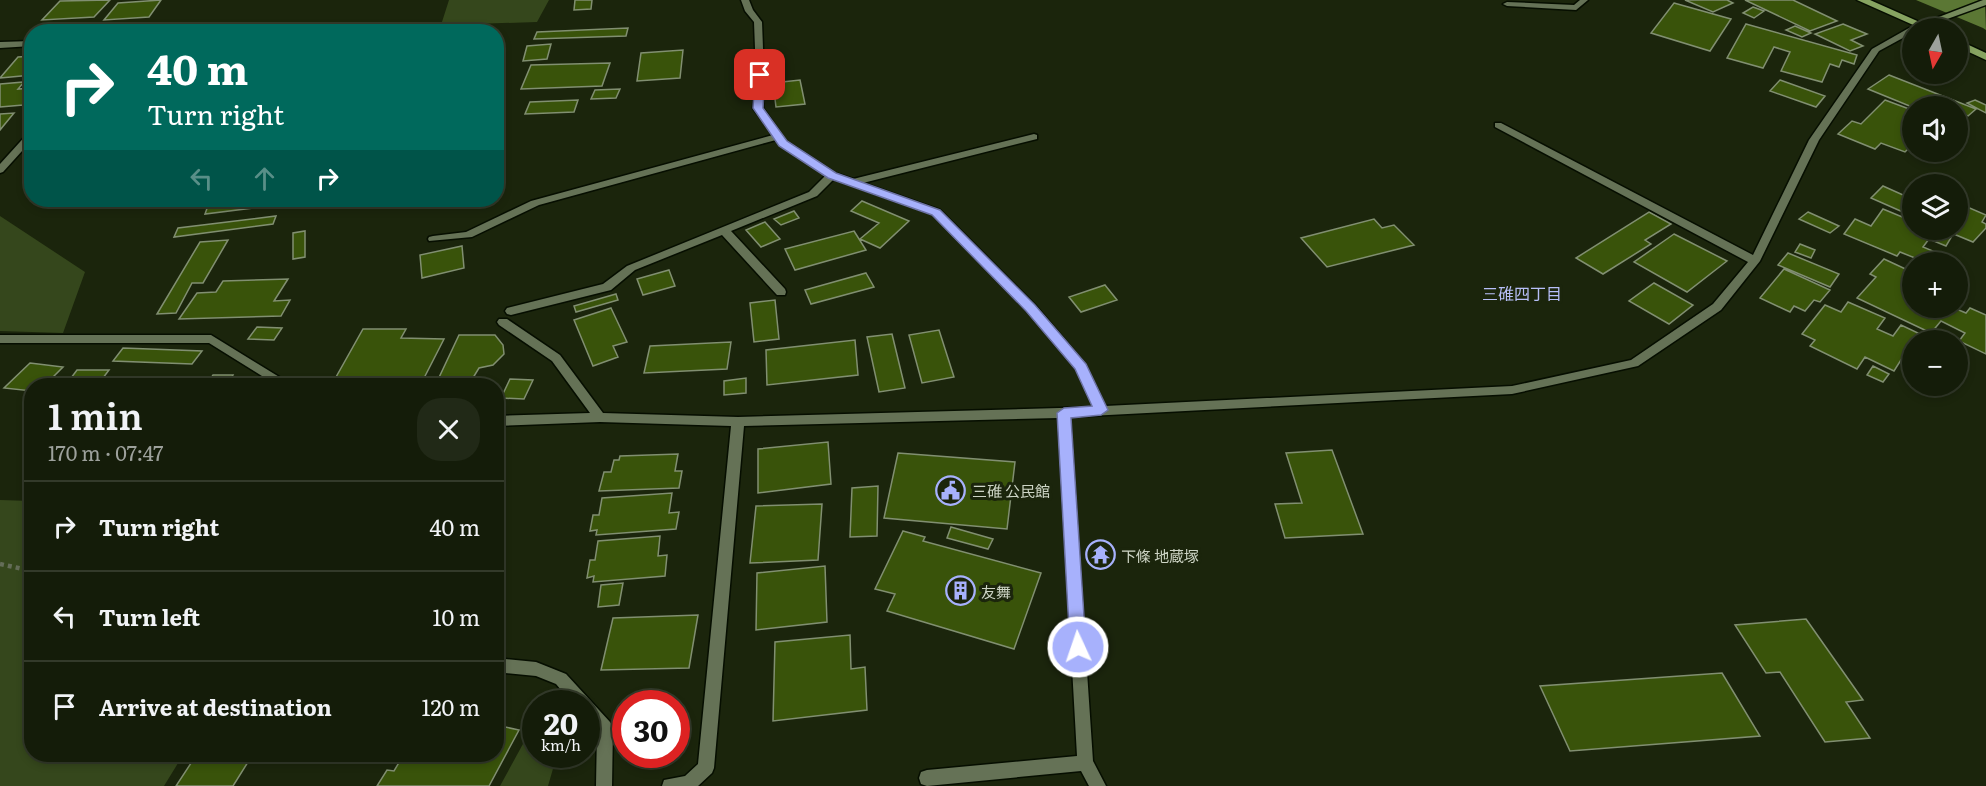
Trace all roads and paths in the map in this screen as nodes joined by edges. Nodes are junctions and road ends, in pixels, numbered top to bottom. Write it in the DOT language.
graph roads {
  1 [pos="745,0"];
  2 [pos="1584,0"];
  3 [pos="1862,0"];
  4 [pos="1986,2"];
  5 [pos="1507,4"];
  6 [pos="1942,18"];
  7 [pos="1902,19"];
  8 [pos="1902,37"];
  9 [pos="24,44"];
  10 [pos="0,45"];
  11 [pos="1968,48"];
  12 [pos="1986,57"];
  13 [pos="1498,125"];
  14 [pos="778,137"];
  15 [pos="1034,137"];
  16 [pos="24,143"];
  17 [pos="0,170"];
  18 [pos="832,175"];
  19 [pos="853,182"];
  20 [pos="724,230"];
  21 [pos="433,239"];
  22 [pos="1755,261"];
  23 [pos="781,292"];
  24 [pos="511,311"];
  25 [pos="503,322"];
  26 [pos="0,339"];
  27 [pos="275,378"];
  28 [pos="1101,410"];
  29 [pos="1064,413"];
  30 [pos="600,417"];
  31 [pos="504,421"];
  32 [pos="738,422"];
  33 [pos="0,564"];
  34 [pos="24,569"];
  35 [pos="504,666"];
  36 [pos="571,690"];
  37 [pos="600,722"];
  38 [pos="1085,763"];
  39 [pos="927,778"];
  40 [pos="604,786"];
  41 [pos="670,786"];
  42 [pos="1098,786"];
  1 -- 14 [label="street"];
  2 -- 5 [label="street"];
  3 -- 7 [label="main road"];
  4 -- 6 [label="street"];
  8 -- 22 [label="street"];
  9 -- 10 [label="street"];
  11 -- 12 [label="main road"];
  13 -- 22 [label="street"];
  14 -- 18 [label="street"];
  14 -- 21 [label="street"];
  15 -- 19 [label="street"];
  16 -- 17 [label="street"];
  18 -- 19 [label="street"];
  18 -- 20 [label="street"];
  19 -- 28 [label="street"];
  20 -- 23 [label="street"];
  20 -- 24 [label="street"];
  22 -- 28 [label="street"];
  25 -- 30 [label="street"];
  26 -- 27 [label="street"];
  28 -- 29 [label="street"];
  29 -- 32 [label="street"];
  29 -- 38 [label="street"];
  30 -- 31 [label="street"];
  30 -- 32 [label="street"];
  32 -- 41 [label="street"];
  33 -- 34 [label="path"];
  35 -- 36 [label="street"];
  37 -- 40 [label="street"];
  38 -- 39 [label="street"];
  38 -- 42 [label="street"];
}
